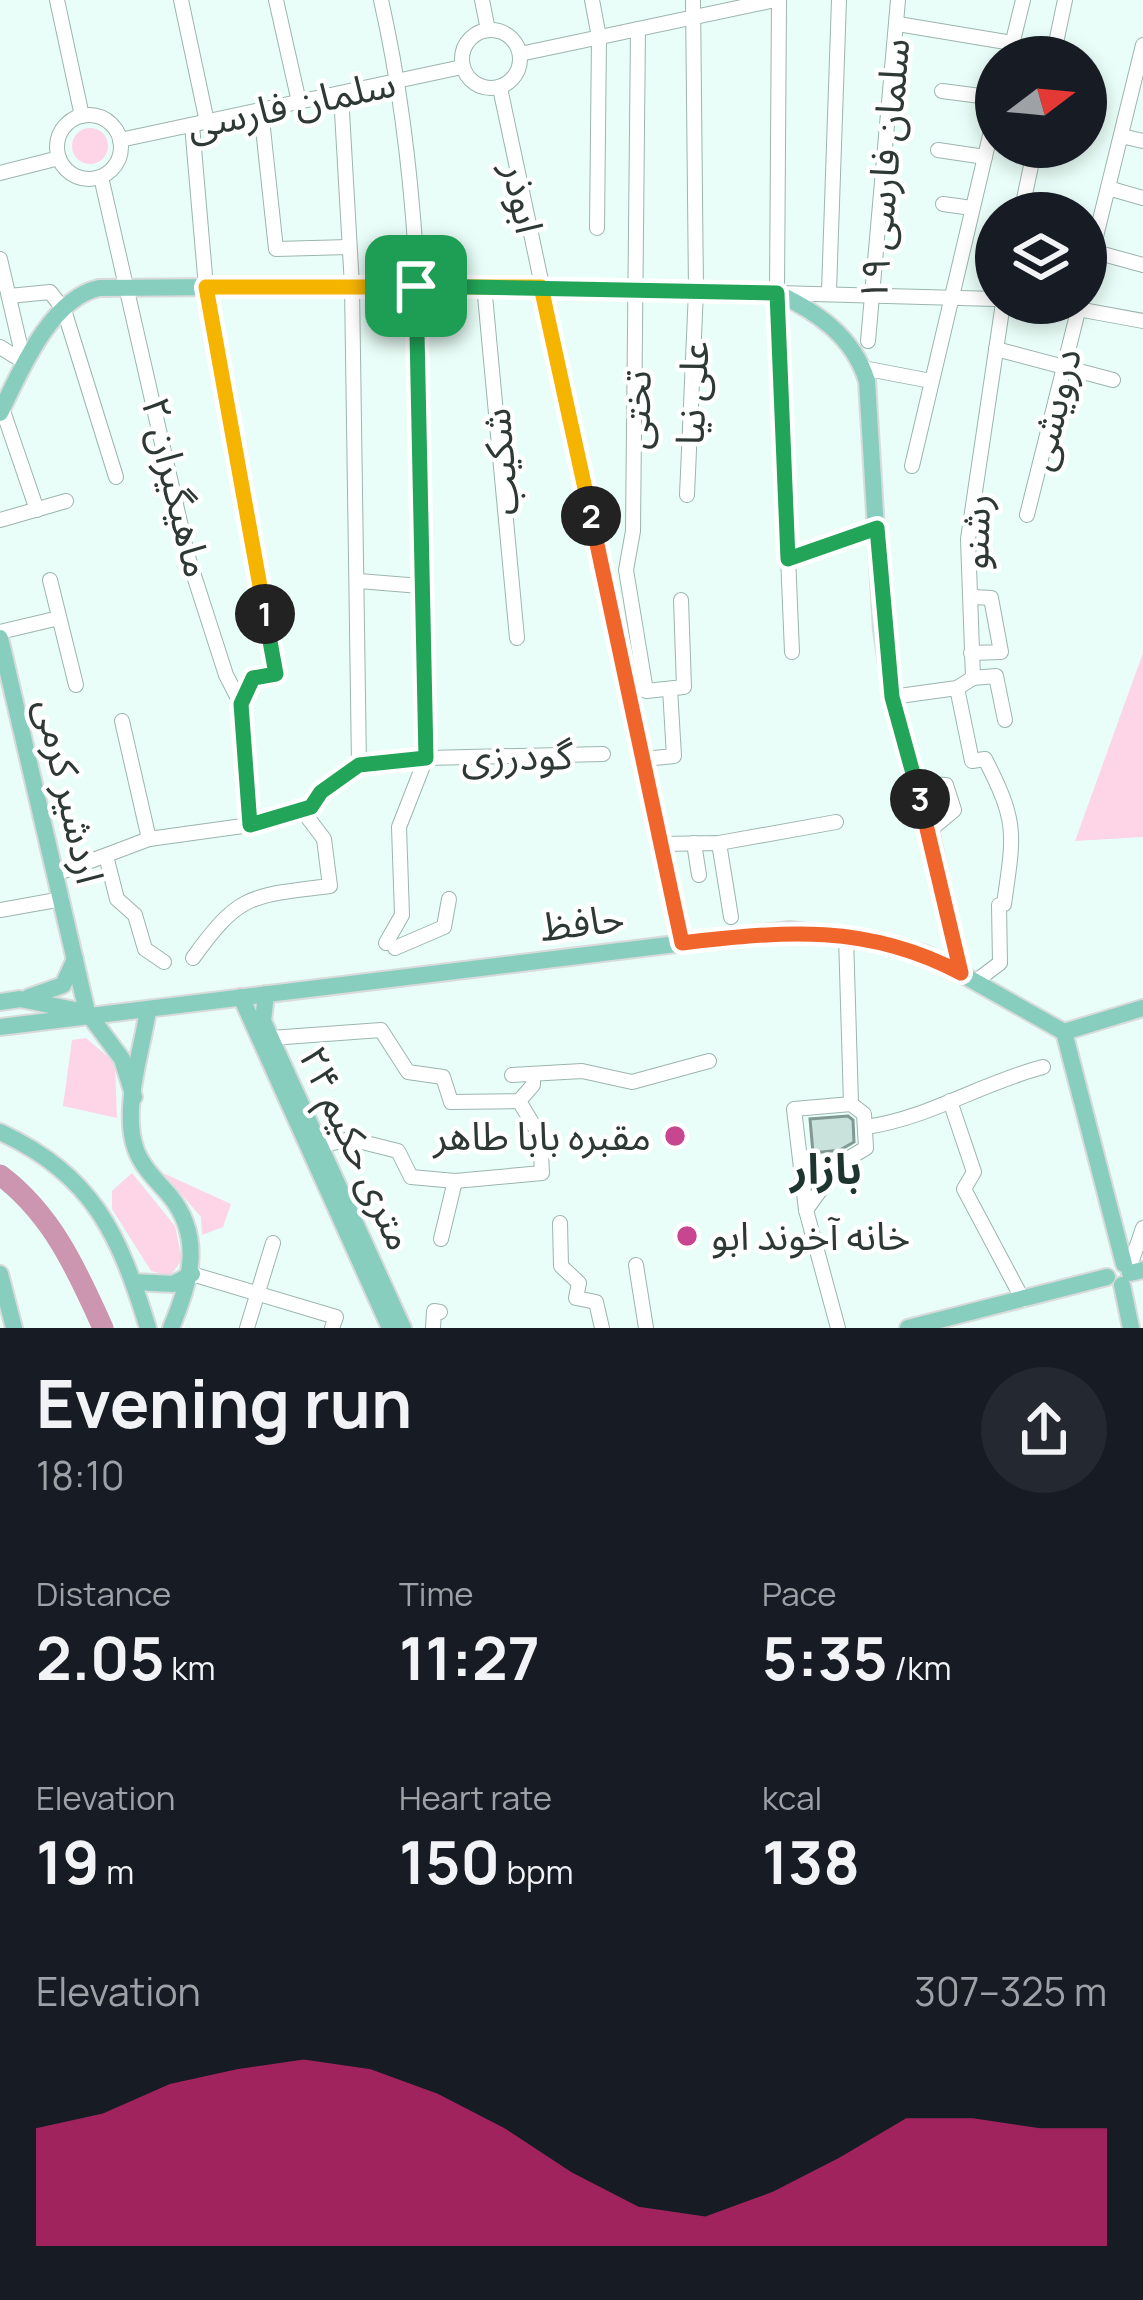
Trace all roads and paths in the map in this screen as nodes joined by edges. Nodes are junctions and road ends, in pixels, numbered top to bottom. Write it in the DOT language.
graph roads {
  1 [pos="57,0"];
  2 [pos="181,0"];
  3 [pos="276,0"];
  4 [pos="381,0"];
  5 [pos="482,0"];
  6 [pos="592,0"];
  7 [pos="693,0"];
  8 [pos="777,0"];
  9 [pos="839,0"];
  10 [pos="898,0"];
  11 [pos="1023,0"];
  12 [pos="1065,0"];
  13 [pos="697,17"];
  14 [pos="898,24"];
  15 [pos="638,29"];
  16 [pos="488,30"];
  17 [pos="1014,36"];
  18 [pos="1057,36"];
  19 [pos="599,38"];
  20 [pos="975,42"];
  21 [pos="1143,45"];
  22 [pos="520,54"];
  23 [pos="462,67"];
  24 [pos="400,80"];
  25 [pos="500,88"];
  26 [pos="1138,88"];
  27 [pos="942,91"];
  28 [pos="975,95"];
  29 [pos="298,102"];
  30 [pos="261,110"];
  31 [pos="342,112"];
  32 [pos="82,116"];
  33 [pos="200,123"];
  34 [pos="1120,136"];
  35 [pos="120,140"];
  36 [pos="1143,141"];
  37 [pos="938,150"];
  38 [pos="975,156"];
  39 [pos="58,158"];
  40 [pos="982,168"];
  41 [pos="0,173"];
  42 [pos="101,177"];
  43 [pos="1108,188"];
  44 [pos="1107,192"];
  45 [pos="1143,198"];
  46 [pos="943,204"];
  47 [pos="972,208"];
  48 [pos="596,228"];
  49 [pos="349,247"];
  50 [pos="1107,255"];
  51 [pos="1143,265"];
  52 [pos="1,268"];
  53 [pos="484,285"];
  54 [pos="352,286"];
  55 [pos="416,286"];
  56 [pos="130,287"];
  57 [pos="206,287"];
  58 [pos="541,287"];
  59 [pos="639,290"];
  60 [pos="696,291"];
  61 [pos="829,291"];
  62 [pos="777,293"];
  63 [pos="874,293"];
  64 [pos="9,296"];
  65 [pos="951,297"];
  66 [pos="975,299"];
  67 [pos="64,310"];
  68 [pos="1107,313"];
  69 [pos="1143,321"];
  70 [pos="998,324"];
  71 [pos="1074,324"];
  72 [pos="868,341"];
  73 [pos="0,347"];
  74 [pos="996,350"];
  75 [pos="24,362"];
  76 [pos="1064,366"];
  77 [pos="863,368"];
  78 [pos="1113,380"];
  79 [pos="931,381"];
  80 [pos="1,410"];
  81 [pos="912,466"];
  82 [pos="116,477"];
  83 [pos="687,495"];
  84 [pos="66,501"];
  85 [pos="37,510"];
  86 [pos="1028,515"];
  87 [pos="0,520"];
  88 [pos="877,528"];
  89 [pos="788,559"];
  90 [pos="50,580"];
  91 [pos="359,581"];
  92 [pos="420,586"];
  93 [pos="974,597"];
  94 [pos="681,600"];
  95 [pos="59,618"];
  96 [pos="517,638"];
  97 [pos="1,642"];
  98 [pos="792,652"];
  99 [pos="970,653"];
  100 [pos="973,678"];
  101 [pos="76,685"];
  102 [pos="957,688"];
  103 [pos="670,689"];
  104 [pos="892,697"];
  105 [pos="241,704"];
  106 [pos="1005,720"];
  107 [pos="122,721"];
  108 [pos="603,754"];
  109 [pos="426,758"];
  110 [pos="644,759"];
  111 [pos="359,765"];
  112 [pos="916,784"];
  113 [pos="302,810"];
  114 [pos="836,822"];
  115 [pos="250,825"];
  116 [pos="930,830"];
  117 [pos="149,839"];
  118 [pos="694,843"];
  119 [pos="719,843"];
  120 [pos="661,844"];
  121 [pos="106,856"];
  122 [pos="56,874"];
  123 [pos="698,874"];
  124 [pos="62,899"];
  125 [pos="449,899"];
  126 [pos="0,910"];
  127 [pos="731,917"];
  128 [pos="846,935"];
  129 [pos="682,943"];
  130 [pos="76,958"];
  131 [pos="193,958"];
  132 [pos="164,962"];
  133 [pos="969,977"];
  134 [pos="266,994"];
  135 [pos="242,997"];
  136 [pos="20,1000"];
  137 [pos="0,1002"];
  138 [pos="148,1010"];
  139 [pos="1142,1011"];
  140 [pos="87,1012"];
  141 [pos="0,1027"];
  142 [pos="1064,1032"];
  143 [pos="271,1039"];
  144 [pos="709,1061"];
  145 [pos="1043,1067"];
  146 [pos="512,1075"];
  147 [pos="533,1075"];
  148 [pos="134,1097"];
  149 [pos="519,1101"];
  150 [pos="950,1101"];
  151 [pos="851,1104"];
  152 [pos="866,1127"];
  153 [pos="0,1132"];
  154 [pos="320,1146"];
  155 [pos="455,1181"];
  156 [pos="806,1210"];
  157 [pos="560,1223"];
  158 [pos="1143,1228"];
  159 [pos="441,1239"];
  160 [pos="273,1243"];
  161 [pos="636,1265"];
  162 [pos="1126,1273"];
  163 [pos="0,1274"];
  164 [pos="192,1274"];
  165 [pos="134,1282"];
  166 [pos="256,1294"];
  167 [pos="1023,1300"];
  168 [pos="179,1308"];
  169 [pos="440,1312"];
  170 [pos="334,1322"];
  171 [pos="14,1328"];
  172 [pos="148,1328"];
  173 [pos="172,1328"];
  174 [pos="188,1328"];
  175 [pos="247,1328"];
  176 [pos="390,1328"];
  177 [pos="404,1328"];
  178 [pos="433,1328"];
  179 [pos="602,1328"];
  180 [pos="646,1328"];
  181 [pos="838,1328"];
  182 [pos="908,1328"];
  183 [pos="1131,1328"];
  1 -- 32 [label="street"];
  2 -- 33 [label="street"];
  3 -- 29 [label="street"];
  4 -- 24 [label="street"];
  5 -- 16 [label="street"];
  6 -- 19 [label="street"];
  7 -- 13 [label="street, علی نیا"];
  8 -- 13 [label="street"];
  8 -- 62 [label="street"];
  9 -- 61 [label="street"];
  10 -- 14 [label="street, سلمان فارسی ۱۹"];
  11 -- 17 [label="street"];
  12 -- 18 [label="street"];
  13 -- 15 [label="street"];
  13 -- 60 [label="street, علی نیا"];
  14 -- 20 [label="street"];
  14 -- 63 [label="street, سلمان فارسی ۱۹"];
  15 -- 19 [label="street"];
  15 -- 59 [label="street"];
  16 -- 22 [label="street"];
  16 -- 23 [label="street"];
  19 -- 22 [label="street"];
  19 -- 48 [label="street"];
  21 -- 26 [label="street"];
  22 -- 25 [label="street"];
  23 -- 24 [label="street, سلمان فارسی"];
  23 -- 25 [label="street"];
  24 -- 29 [label="street, سلمان فارسی"];
  24 -- 55 [label="street"];
  25 -- 58 [label="street, ابوذر"];
  26 -- 34 [label="street"];
  27 -- 28 [label="street"];
  29 -- 30 [label="street, سلمان فارسی"];
  30 -- 33 [label="street, سلمان فارسی"];
  30 -- 49 [label="street"];
  31 -- 49 [label="street"];
  32 -- 35 [label="street"];
  32 -- 39 [label="street"];
  33 -- 35 [label="street, سلمان فارسی"];
  33 -- 57 [label="street"];
  34 -- 36 [label="street"];
  34 -- 43 [label="street"];
  35 -- 42 [label="street"];
  37 -- 38 [label="street"];
  39 -- 41 [label="street"];
  39 -- 42 [label="street"];
  40 -- 47 [label="street"];
  42 -- 56 [label="street, ماهیگیران ۲"];
  43 -- 44 [label="street"];
  43 -- 45 [label="street"];
  46 -- 47 [label="street"];
  47 -- 65 [label="street"];
  49 -- 54 [label="street"];
  50 -- 51 [label="street"];
  52 -- 64 [label="street"];
  53 -- 55 [label="main road"];
  53 -- 58 [label="main road"];
  53 -- 96 [label="street, شکیب"];
  54 -- 55 [label="main road"];
  54 -- 57 [label="main road"];
  54 -- 91 [label="street"];
  55 -- 92 [label="street"];
  56 -- 57 [label="main road"];
  56 -- 67 [label="main road"];
  56 -- 105 [label="street, ماهیگیران ۲"];
  57 -- 105 [label="street"];
  58 -- 59 [label="main road"];
  58 -- 110 [label="street, ابوذر"];
  59 -- 60 [label="main road"];
  59 -- 103 [label="street, تختی"];
  60 -- 62 [label="main road"];
  60 -- 83 [label="street, علی نیا"];
  61 -- 62 [label="street"];
  61 -- 63 [label="street"];
  62 -- 77 [label="main road"];
  62 -- 89 [label="street"];
  63 -- 65 [label="street"];
  63 -- 72 [label="street, سلمان فارسی ۱۹"];
  64 -- 67 [label="street"];
  64 -- 75 [label="street"];
  65 -- 66 [label="street"];
  65 -- 79 [label="street"];
  67 -- 75 [label="main road"];
  67 -- 82 [label="street"];
  68 -- 69 [label="street"];
  70 -- 74 [label="street, رشنو"];
  71 -- 76 [label="street, درویشی"];
  73 -- 75 [label="street"];
  74 -- 76 [label="street"];
  74 -- 93 [label="street, رشنو"];
  75 -- 80 [label="main road"];
  76 -- 78 [label="street"];
  76 -- 86 [label="street, درویشی"];
  77 -- 79 [label="street"];
  77 -- 88 [label="main road"];
  79 -- 81 [label="street"];
  80 -- 85 [label="street"];
  84 -- 85 [label="street"];
  85 -- 87 [label="street"];
  88 -- 89 [label="street"];
  88 -- 104 [label="main road"];
  89 -- 98 [label="street"];
  90 -- 95 [label="street"];
  91 -- 92 [label="street"];
  91 -- 111 [label="street"];
  92 -- 109 [label="street"];
  93 -- 99 [label="street, رشنو"];
  93 -- 99 [label="street"];
  94 -- 103 [label="street"];
  95 -- 97 [label="street"];
  95 -- 101 [label="street"];
  97 -- 122 [label="main road, اردشیر کرمی"];
  99 -- 100 [label="street, رشنو"];
  100 -- 102 [label="street"];
  100 -- 106 [label="street"];
  102 -- 104 [label="street"];
  102 -- 133 [label="street"];
  103 -- 110 [label="street"];
  104 -- 112 [label="main road"];
  105 -- 115 [label="street, ماهیگیران ۲"];
  107 -- 117 [label="street"];
  108 -- 109 [label="street, گودرزی"];
  109 -- 111 [label="street, گودرزی"];
  109 -- 125 [label="street"];
  110 -- 120 [label="street, ابوذر"];
  111 -- 113 [label="street"];
  112 -- 116 [label="main road"];
  112 -- 116 [label="street"];
  113 -- 115 [label="street"];
  113 -- 131 [label="street"];
  114 -- 119 [label="street"];
  115 -- 117 [label="street"];
  116 -- 133 [label="main road"];
  117 -- 121 [label="street"];
  118 -- 119 [label="street"];
  118 -- 120 [label="street"];
  118 -- 123 [label="street"];
  119 -- 127 [label="street"];
  120 -- 129 [label="street, ابوذر"];
  121 -- 122 [label="street"];
  121 -- 132 [label="street"];
  122 -- 124 [label="main road, اردشیر کرمی"];
  124 -- 126 [label="street"];
  124 -- 130 [label="main road, اردشیر کرمی"];
  128 -- 129 [label="main road, حافظ"];
  128 -- 133 [label="main road, حافظ"];
  128 -- 151 [label="street"];
  129 -- 134 [label="main road, حافظ"];
  130 -- 136 [label="main road"];
  130 -- 140 [label="main road, اردشیر کرمی"];
  133 -- 142 [label="main road, حافظ"];
  134 -- 135 [label="main road, حافظ"];
  134 -- 143 [label="main road, ۲۴ متری حکیم"];
  135 -- 138 [label="main road, حافظ"];
  135 -- 176 [label="main road, ۲۴ متری حکیم"];
  136 -- 137 [label="main road"];
  136 -- 140 [label="main road"];
  138 -- 140 [label="main road, حافظ"];
  138 -- 148 [label="main road"];
  139 -- 142 [label="main road"];
  140 -- 141 [label="main road"];
  140 -- 148 [label="main road"];
  142 -- 162 [label="main road"];
  143 -- 149 [label="street"];
  143 -- 154 [label="main road, ۲۴ متری حکیم"];
  144 -- 147 [label="street"];
  145 -- 150 [label="street"];
  146 -- 147 [label="street"];
  147 -- 149 [label="street"];
  148 -- 164 [label="main road"];
  149 -- 155 [label="street"];
  150 -- 152 [label="street"];
  150 -- 167 [label="street"];
  151 -- 152 [label="street"];
  151 -- 156 [label="street"];
  152 -- 156 [label="street"];
  153 -- 165 [label="main road"];
  154 -- 155 [label="street"];
  154 -- 177 [label="main road, ۲۴ متری حکیم"];
  155 -- 159 [label="street"];
  156 -- 181 [label="street"];
  157 -- 179 [label="street"];
  158 -- 162 [label="street"];
  160 -- 166 [label="street"];
  161 -- 180 [label="street"];
  162 -- 167 [label="main road"];
  162 -- 183 [label="main road"];
  163 -- 171 [label="main road"];
  164 -- 165 [label="main road"];
  164 -- 166 [label="street"];
  164 -- 168 [label="main road"];
  165 -- 172 [label="main road"];
  166 -- 170 [label="street"];
  166 -- 175 [label="street"];
  167 -- 182 [label="main road"];
  168 -- 173 [label="main road"];
  168 -- 174 [label="street"];
  169 -- 178 [label="street"];
}
